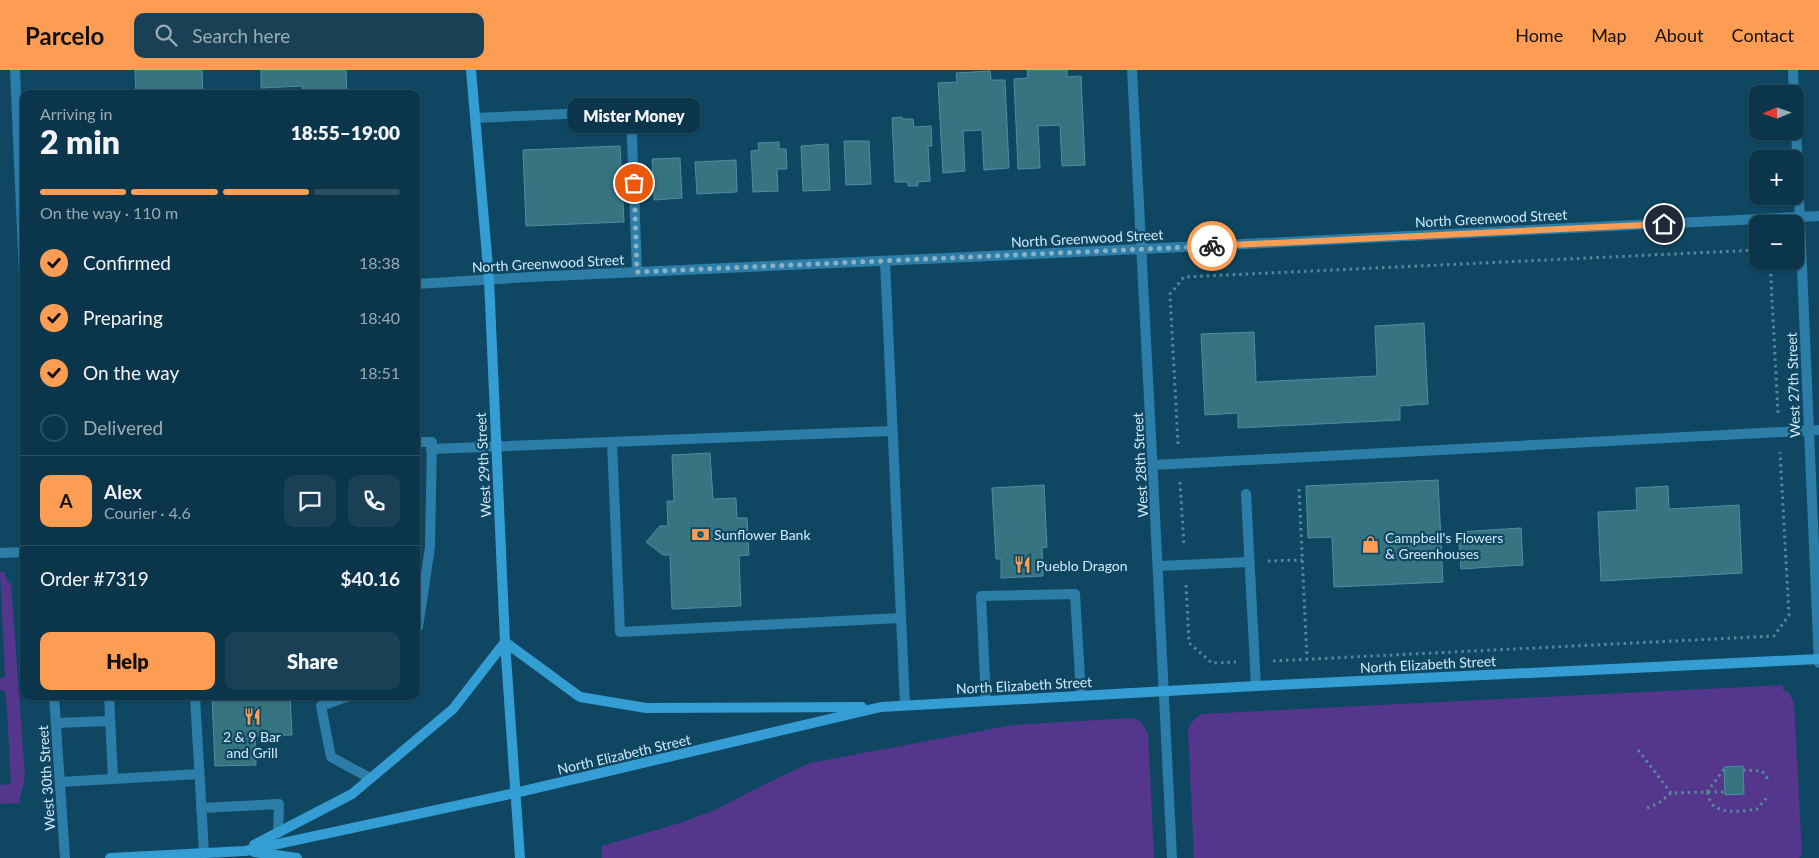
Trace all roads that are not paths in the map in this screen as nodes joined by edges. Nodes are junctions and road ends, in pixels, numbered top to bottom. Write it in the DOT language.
graph roads {
  1 [pos="15,70"];
  2 [pos="471,70"];
  3 [pos="1132,70"];
  4 [pos="1793,70"];
  5 [pos="1794,85"];
  6 [pos="475,118"];
  7 [pos="1797,140"];
  8 [pos="20,155"];
  9 [pos="1800,215"];
  10 [pos="1819,216"];
  11 [pos="1804,217"];
  12 [pos="1749,220"];
  13 [pos="1141,250"];
  14 [pos="885,261"];
  15 [pos="1803,270"];
  16 [pos="637,272"];
  17 [pos="488,279"];
  18 [pos="420,284"];
  19 [pos="1814,430"];
  20 [pos="891,431"];
  21 [pos="420,442"];
  22 [pos="612,442"];
  23 [pos="496,448"];
  24 [pos="431,449"];
  25 [pos="1154,465"];
  26 [pos="1246,494"];
  27 [pos="20,552"];
  28 [pos="0,553"];
  29 [pos="1250,562"];
  30 [pos="1159,566"];
  31 [pos="420,613"];
  32 [pos="900,618"];
  33 [pos="505,642"];
  34 [pos="1819,659"];
  35 [pos="1819,663"];
  36 [pos="1256,686"];
  37 [pos="1165,691"];
  38 [pos="1081,695"];
  39 [pos="54,700"];
  40 [pos="109,700"];
  41 [pos="195,700"];
  42 [pos="338,700"];
  43 [pos="986,701"];
  44 [pos="905,705"];
  45 [pos="881,707"];
  46 [pos="110,721"];
  47 [pos="56,723"];
  48 [pos="199,774"];
  49 [pos="370,778"];
  50 [pos="113,779"];
  51 [pos="60,782"];
  52 [pos="515,794"];
  53 [pos="201,808"];
  54 [pos="278,833"];
  55 [pos="245,851"];
  56 [pos="204,853"];
  57 [pos="144,857"];
  58 [pos="65,858"];
  59 [pos="110,858"];
  60 [pos="268,858"];
  61 [pos="297,858"];
  62 [pos="520,858"];
  63 [pos="1172,858"];
  1 -- 8 [label="street"];
  2 -- 6 [label="main road, West 29th Street"];
  3 -- 13 [label="street, West 28th Street"];
  4 -- 5 [label="street"];
  6 -- 16 [label="street"];
  6 -- 17 [label="main road, West 29th Street"];
  7 -- 9 [label="street, West 27th Street"];
  10 -- 11 [label="street, North Greenwood Street"];
  12 -- 13 [label="street, North Greenwood Street"];
  13 -- 14 [label="street, North Greenwood Street"];
  13 -- 25 [label="street, West 28th Street"];
  14 -- 16 [label="street, North Greenwood Street"];
  14 -- 20 [label="street"];
  15 -- 19 [label="street, West 27th Street"];
  16 -- 17 [label="street, North Greenwood Street"];
  17 -- 18 [label="street, North Greenwood Street"];
  17 -- 23 [label="main road, West 29th Street"];
  19 -- 25 [label="street"];
  19 -- 34 [label="street, West 27th Street"];
  20 -- 22 [label="street"];
  20 -- 32 [label="street"];
  21 -- 24 [label="street"];
  22 -- 23 [label="street"];
  22 -- 32 [label="street"];
  23 -- 24 [label="street"];
  23 -- 33 [label="main road, West 29th Street"];
  24 -- 31 [label="street"];
  25 -- 30 [label="street, West 28th Street"];
  26 -- 29 [label="street"];
  27 -- 28 [label="street"];
  29 -- 30 [label="street"];
  29 -- 36 [label="street"];
  30 -- 37 [label="street, West 28th Street"];
  32 -- 44 [label="street"];
  33 -- 45 [label="main road"];
  33 -- 49 [label="main road"];
  33 -- 52 [label="main road, West 29th Street"];
  34 -- 35 [label="street, West 27th Street"];
  34 -- 36 [label="main road, North Elizabeth Street"];
  36 -- 37 [label="main road, North Elizabeth Street"];
  37 -- 38 [label="main road, North Elizabeth Street"];
  37 -- 63 [label="street, West 28th Street"];
  38 -- 43 [label="main road, North Elizabeth Street"];
  38 -- 43 [label="street"];
  39 -- 47 [label="street, West 30th Street"];
  40 -- 46 [label="street"];
  41 -- 48 [label="street"];
  42 -- 49 [label="street"];
  43 -- 44 [label="main road, North Elizabeth Street"];
  44 -- 45 [label="main road, North Elizabeth Street"];
  45 -- 52 [label="main road, North Elizabeth Street"];
  46 -- 47 [label="street"];
  46 -- 50 [label="street"];
  47 -- 51 [label="street, West 30th Street"];
  48 -- 50 [label="street"];
  48 -- 53 [label="street"];
  49 -- 54 [label="main road"];
  50 -- 51 [label="street"];
  51 -- 58 [label="street, West 30th Street"];
  52 -- 55 [label="main road, North Elizabeth Street"];
  52 -- 62 [label="main road, West 29th Street"];
  53 -- 54 [label="street"];
  53 -- 56 [label="street"];
  54 -- 55 [label="main road"];
  55 -- 56 [label="main road, North Elizabeth Street"];
  55 -- 60 [label="main road"];
  55 -- 61 [label="main road, North Elizabeth Street"];
  56 -- 57 [label="main road, North Elizabeth Street"];
  57 -- 59 [label="main road, North Elizabeth Street"];
}
